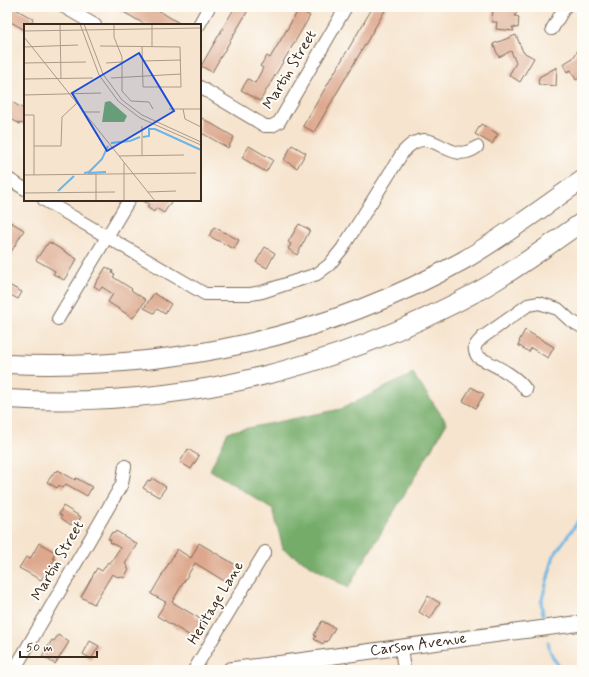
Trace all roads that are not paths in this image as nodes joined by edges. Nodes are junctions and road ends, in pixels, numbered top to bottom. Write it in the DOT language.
graph roads {
  1 [pos="209,7"];
  2 [pos="346,7"];
  3 [pos="565,7"];
  4 [pos="69,8"];
  5 [pos="93,24"];
  6 [pos="200,24"];
  7 [pos="552,29"];
  8 [pos="201,88"];
  9 [pos="477,147"];
  10 [pos="7,178"];
  11 [pos="582,180"];
  12 [pos="24,188"];
  13 [pos="46,201"];
  14 [pos="128,201"];
  15 [pos="582,222"];
  16 [pos="107,237"];
  17 [pos="58,319"];
  18 [pos="582,327"];
  19 [pos="7,364"];
  20 [pos="526,390"];
  21 [pos="7,399"];
  22 [pos="125,466"];
  23 [pos="265,552"];
  24 [pos="582,623"];
  25 [pos="401,648"];
  26 [pos="14,670"];
  27 [pos="194,670"];
  28 [pos="230,670"];
  29 [pos="404,670"];
  1 -- 6 [label="street"];
  2 -- 8 [label="street, Martin Street"];
  3 -- 7 [label="street"];
  4 -- 5 [label="street"];
  9 -- 16 [label="street"];
  10 -- 12 [label="street"];
  11 -- 19 [label="highway"];
  13 -- 16 [label="street"];
  14 -- 16 [label="street"];
  15 -- 21 [label="highway"];
  16 -- 17 [label="street"];
  18 -- 20 [label="street"];
  22 -- 26 [label="street, Martin Street"];
  23 -- 27 [label="street, Heritage Lane"];
  24 -- 25 [label="main road, Carson Avenue"];
  25 -- 28 [label="main road, Carson Avenue"];
  25 -- 29 [label="street"];
}
